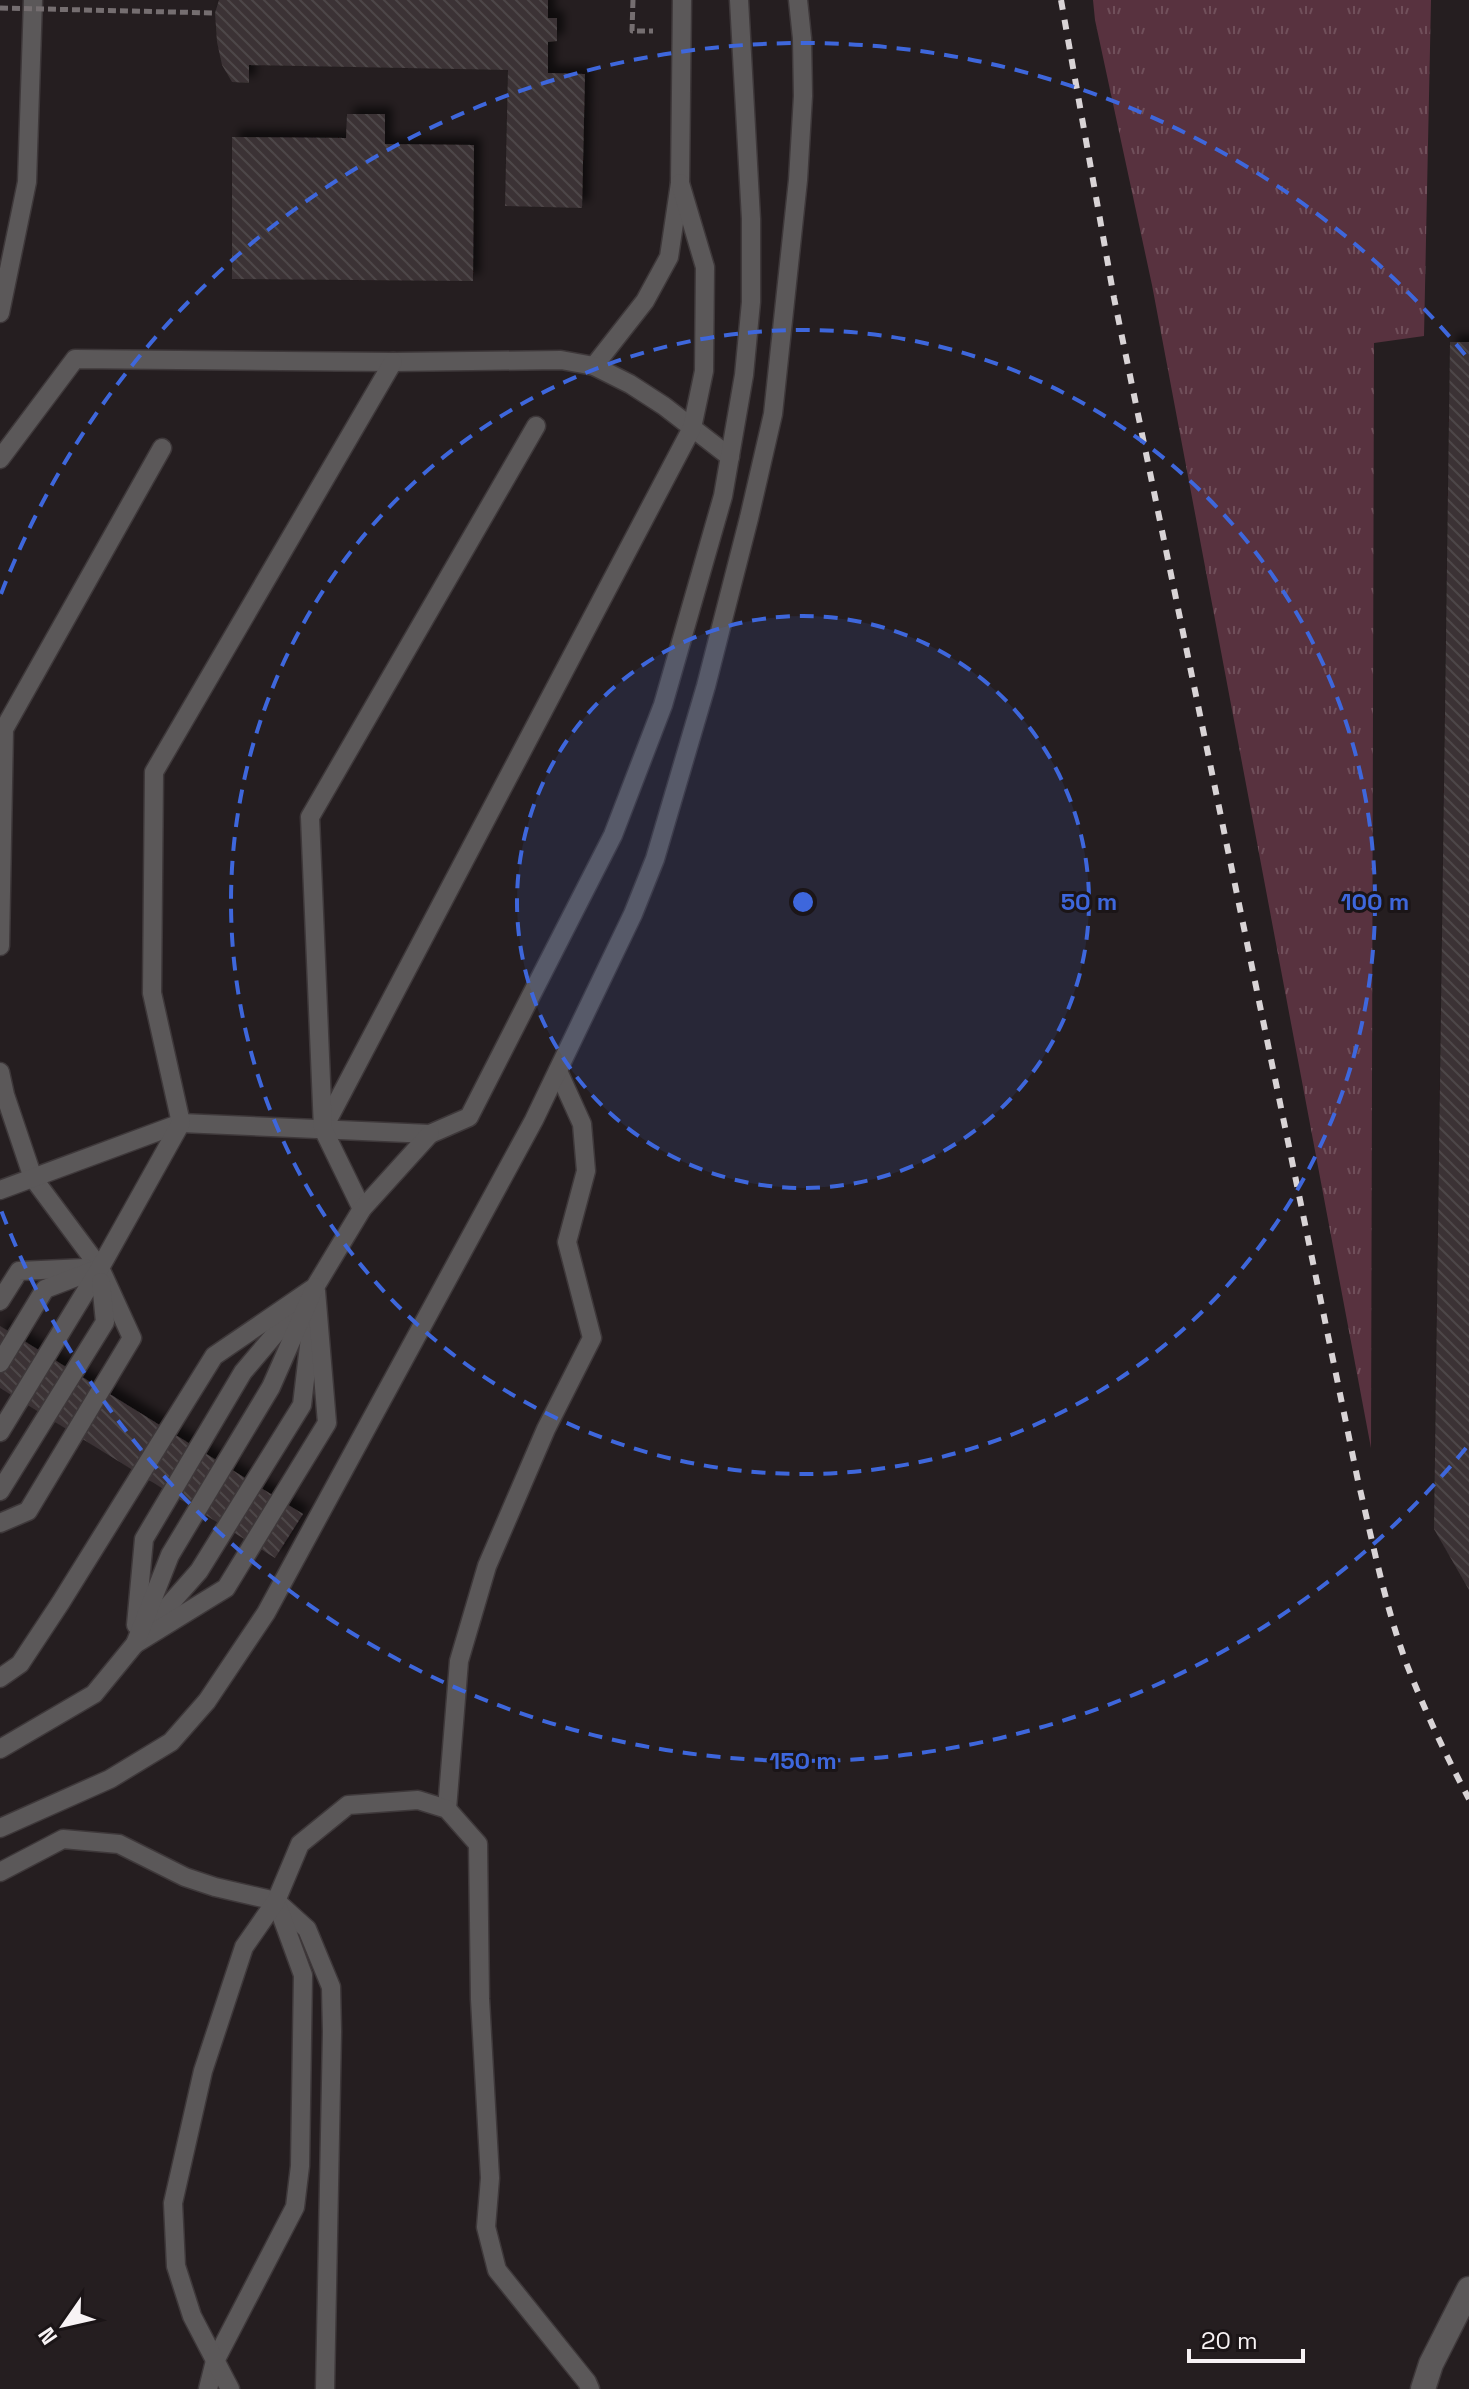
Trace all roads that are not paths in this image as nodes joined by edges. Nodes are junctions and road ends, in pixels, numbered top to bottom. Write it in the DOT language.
graph roads {
  1 [pos="33,0"];
  2 [pos="682,0"];
  3 [pos="739,0"];
  4 [pos="798,0"];
  5 [pos="680,183"];
  6 [pos="0,313"];
  7 [pos="393,362"];
  8 [pos="594,366"];
  9 [pos="536,426"];
  10 [pos="692,428"];
  11 [pos="162,448"];
  12 [pos="730,457"];
  13 [pos="0,459"];
  14 [pos="0,946"];
  15 [pos="558,1071"];
  16 [pos="0,1072"];
  17 [pos="181,1123"];
  18 [pos="323,1129"];
  19 [pos="430,1134"];
  20 [pos="33,1178"];
  21 [pos="0,1190"];
  22 [pos="362,1209"];
  23 [pos="100,1268"];
  24 [pos="315,1287"];
  25 [pos="0,1301"];
  26 [pos="0,1363"];
  27 [pos="0,1432"];
  28 [pos="0,1491"];
  29 [pos="0,1523"];
  30 [pos="135,1644"];
  31 [pos="0,1678"];
  32 [pos="0,1749"];
  33 [pos="447,1809"];
  34 [pos="0,1828"];
  35 [pos="0,1872"];
  36 [pos="276,1901"];
  37 [pos="1469,2289"];
  38 [pos="215,2361"];
  39 [pos="208,2389"];
  40 [pos="230,2389"];
  41 [pos="325,2389"];
  42 [pos="590,2389"];
  43 [pos="1423,2389"];
  1 -- 6 [label="lane"];
  2 -- 5 [label="lane"];
  3 -- 12 [label="lane"];
  4 -- 15 [label="lane"];
  5 -- 8 [label="lane"];
  5 -- 10 [label="lane"];
  7 -- 8 [label="lane"];
  7 -- 13 [label="lane"];
  7 -- 17 [label="lane"];
  8 -- 10 [label="lane"];
  9 -- 18 [label="lane"];
  10 -- 12 [label="lane"];
  10 -- 18 [label="lane"];
  11 -- 14 [label="lane"];
  12 -- 19 [label="lane"];
  15 -- 33 [label="lane"];
  15 -- 34 [label="lane"];
  16 -- 20 [label="lane"];
  17 -- 18 [label="lane"];
  17 -- 20 [label="lane"];
  17 -- 23 [label="lane"];
  18 -- 19 [label="lane"];
  18 -- 22 [label="lane"];
  19 -- 22 [label="lane"];
  20 -- 21 [label="lane"];
  20 -- 23 [label="lane"];
  22 -- 24 [label="lane"];
  23 -- 25 [label="lane"];
  23 -- 26 [label="lane"];
  23 -- 27 [label="lane"];
  23 -- 28 [label="lane"];
  23 -- 29 [label="lane"];
  24 -- 30 [label="lane"];
  24 -- 30 [label="lane"];
  24 -- 30 [label="lane"];
  24 -- 30 [label="lane"];
  24 -- 31 [label="lane"];
  30 -- 32 [label="lane"];
  33 -- 36 [label="lane"];
  33 -- 42 [label="lane"];
  35 -- 36 [label="lane"];
  36 -- 38 [label="lane"];
  36 -- 38 [label="lane"];
  36 -- 41 [label="lane"];
  37 -- 43 [label="street"];
  38 -- 39 [label="lane"];
  38 -- 40 [label="lane"];
}
